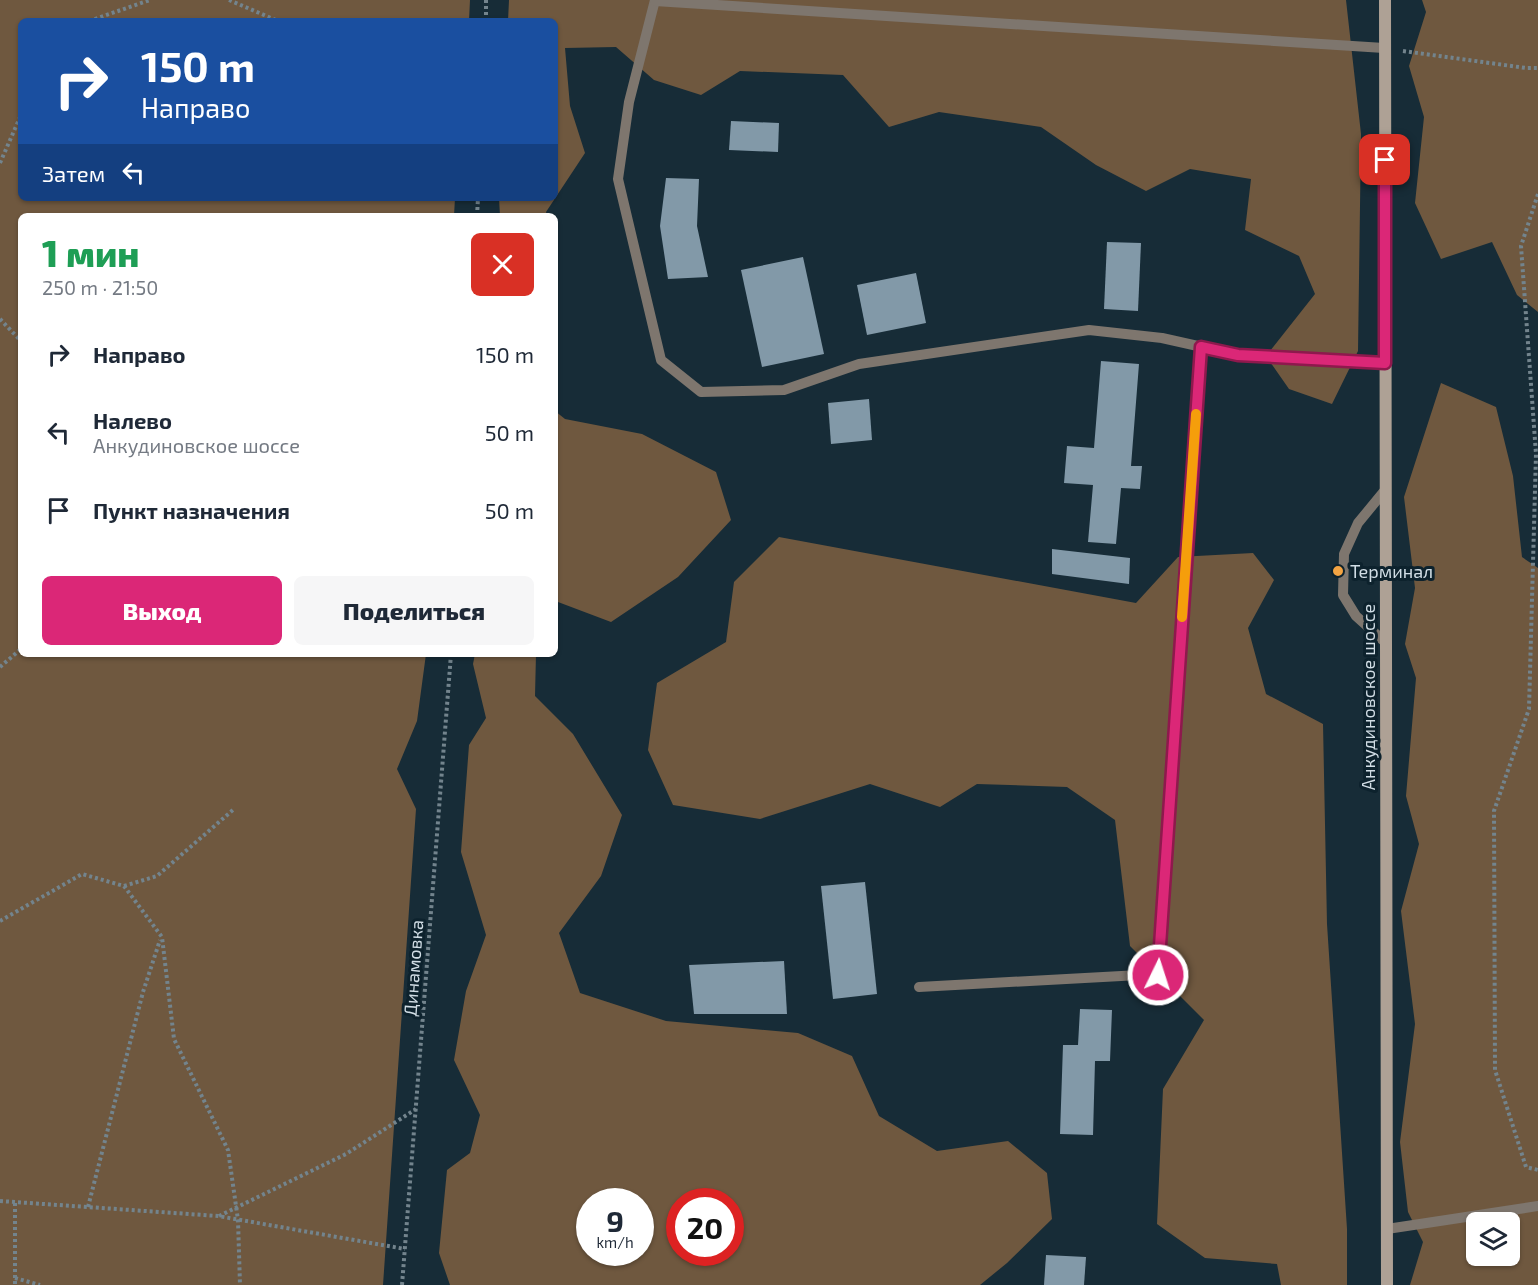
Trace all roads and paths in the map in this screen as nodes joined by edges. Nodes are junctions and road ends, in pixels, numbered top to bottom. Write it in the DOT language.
graph roads {
  1 [pos="150,0"];
  2 [pos="229,0"];
  3 [pos="486,0"];
  4 [pos="655,0"];
  5 [pos="1384,0"];
  6 [pos="98,18"];
  7 [pos="271,18"];
  8 [pos="486,18"];
  9 [pos="1384,48"];
  10 [pos="1538,68"];
  11 [pos="18,122"];
  12 [pos="0,163"];
  13 [pos="1538,194"];
  14 [pos="0,319"];
  15 [pos="18,339"];
  16 [pos="1201,347"];
  17 [pos="1385,363"];
  18 [pos="1386,489"];
  19 [pos="1535,557"];
  20 [pos="1386,643"];
  21 [pos="18,652"];
  22 [pos="451,657"];
  23 [pos="0,667"];
  24 [pos="234,809"];
  25 [pos="124,886"];
  26 [pos="0,921"];
  27 [pos="162,937"];
  28 [pos="919,987"];
  29 [pos="416,1108"];
  30 [pos="1538,1170"];
  31 [pos="0,1201"];
  32 [pos="15,1203"];
  33 [pos="1538,1206"];
  34 [pos="236,1207"];
  35 [pos="88,1208"];
  36 [pos="218,1216"];
  37 [pos="238,1220"];
  38 [pos="1387,1228"];
  39 [pos="405,1249"];
  40 [pos="15,1278"];
  41 [pos="15,1285"];
  42 [pos="40,1285"];
  43 [pos="240,1285"];
  44 [pos="402,1285"];
  45 [pos="1387,1285"];
  1 -- 6 [label="path"];
  2 -- 7 [label="path"];
  3 -- 8 [label="path"];
  4 -- 9 [label="lane"];
  4 -- 16 [label="lane"];
  5 -- 9 [label="street, Анкудиновское шоссе"];
  9 -- 10 [label="path"];
  9 -- 17 [label="street, Анкудиновское шоссе"];
  11 -- 12 [label="path"];
  13 -- 19 [label="path"];
  14 -- 15 [label="path"];
  16 -- 17 [label="lane"];
  16 -- 28 [label="lane"];
  17 -- 18 [label="street, Анкудиновское шоссе"];
  18 -- 20 [label="street, Анкудиновское шоссе"];
  18 -- 20 [label="lane"];
  19 -- 30 [label="path"];
  20 -- 38 [label="street, Анкудиновское шоссе"];
  21 -- 23 [label="path"];
  22 -- 29 [label="path, Динамовка"];
  24 -- 25 [label="path"];
  25 -- 26 [label="path"];
  25 -- 27 [label="path"];
  27 -- 34 [label="path"];
  27 -- 35 [label="path"];
  29 -- 34 [label="path"];
  29 -- 39 [label="path, Динамовка"];
  31 -- 32 [label="path"];
  32 -- 35 [label="path"];
  32 -- 40 [label="path"];
  33 -- 38 [label="lane"];
  34 -- 36 [label="path"];
  34 -- 37 [label="path"];
  35 -- 36 [label="path"];
  36 -- 37 [label="path"];
  37 -- 39 [label="path"];
  37 -- 43 [label="path"];
  38 -- 45 [label="street, Анкудиновское шоссе"];
  39 -- 44 [label="path, Динамовка"];
  40 -- 41 [label="path"];
  40 -- 42 [label="path"];
}
